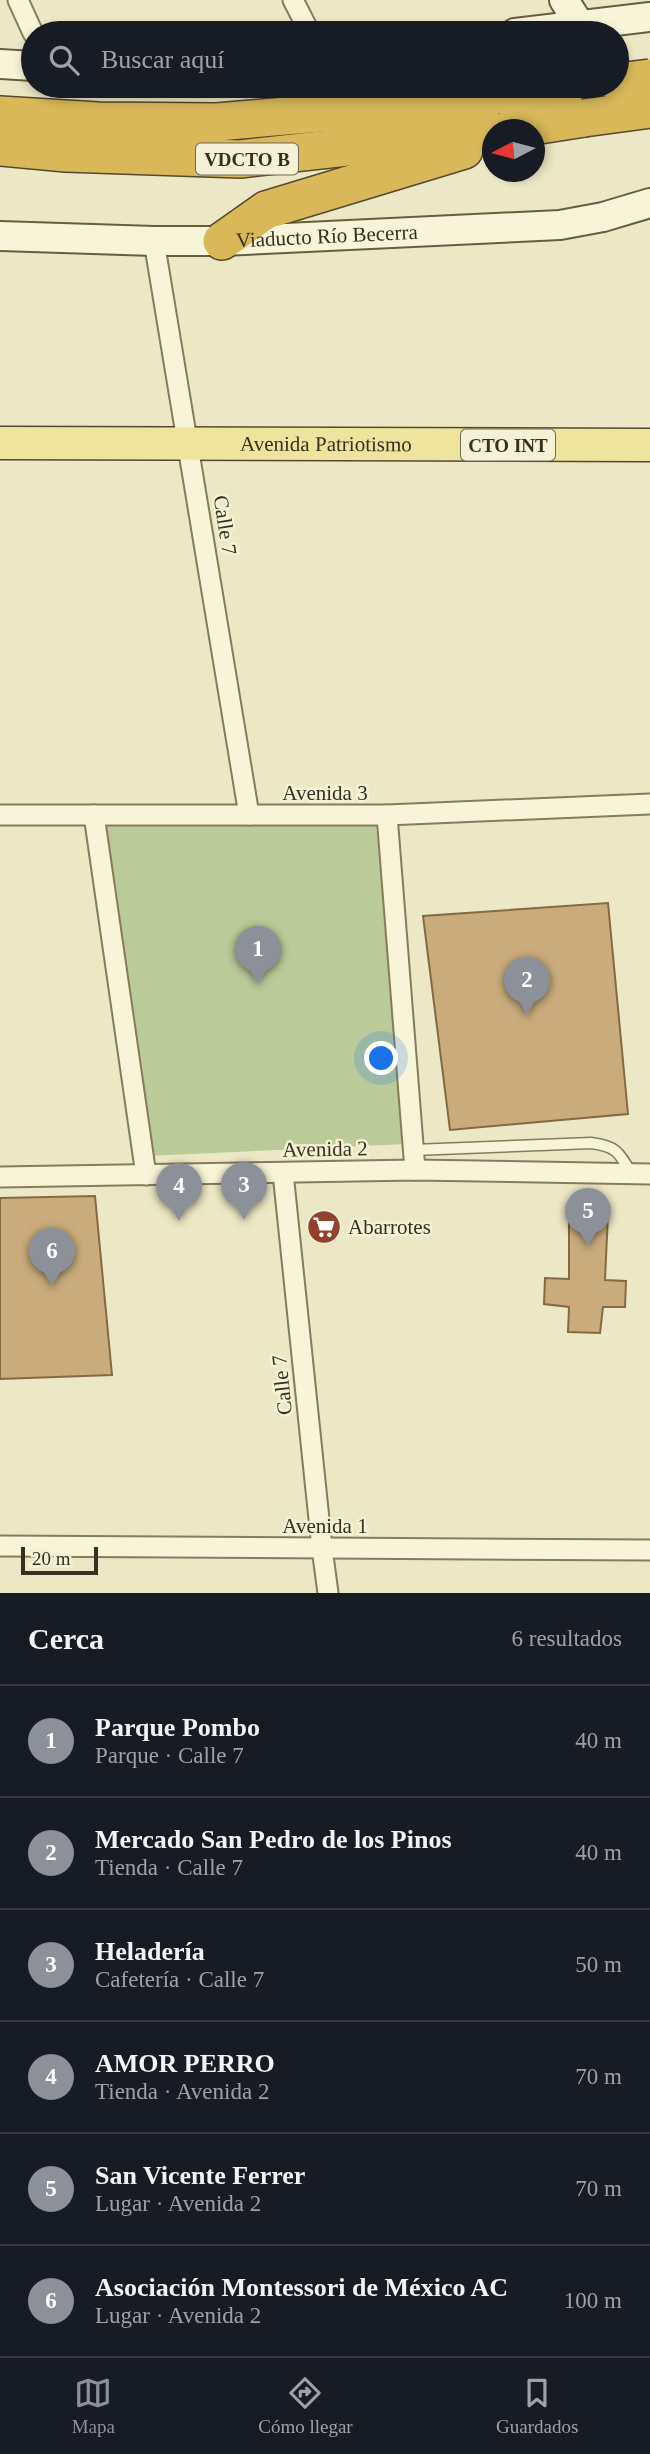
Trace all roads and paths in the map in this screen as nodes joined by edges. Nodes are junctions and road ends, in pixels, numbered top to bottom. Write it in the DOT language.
graph roads {
  1 [pos="18,0"];
  2 [pos="293,0"];
  3 [pos="564,0"];
  4 [pos="650,17"];
  5 [pos="28,21"];
  6 [pos="304,21"];
  7 [pos="578,21"];
  8 [pos="628,21"];
  9 [pos="0,64"];
  10 [pos="21,65"];
  11 [pos="650,78"];
  12 [pos="629,79"];
  13 [pos="629,95"];
  14 [pos="564,98"];
  15 [pos="576,98"];
  16 [pos="584,98"];
  17 [pos="650,109"];
  18 [pos="0,115"];
  19 [pos="531,119"];
  20 [pos="650,123"];
  21 [pos="482,132"];
  22 [pos="482,142"];
  23 [pos="0,147"];
  24 [pos="650,203"];
  25 [pos="0,236"];
  26 [pos="222,241"];
  27 [pos="154,242"];
  28 [pos="0,443"];
  29 [pos="189,445"];
  30 [pos="650,445"];
  31 [pos="650,804"];
  32 [pos="0,815"];
  33 [pos="94,815"];
  34 [pos="249,815"];
  35 [pos="387,816"];
  36 [pos="413,1150"];
  37 [pos="415,1170"];
  38 [pos="283,1173"];
  39 [pos="641,1174"];
  40 [pos="146,1175"];
  41 [pos="0,1177"];
  42 [pos="0,1546"];
  43 [pos="322,1548"];
  44 [pos="650,1550"];
  45 [pos="328,1593"];
  1 -- 5 [label="street"];
  2 -- 6 [label="street"];
  3 -- 7 [label="main road"];
  4 -- 8 [label="main road"];
  9 -- 10 [label="main road"];
  11 -- 12 [label="highway, bridge"];
  13 -- 20 [label="main road"];
  14 -- 18 [label="highway, VDCTO B"];
  15 -- 19 [label="highway, VDCTO B"];
  16 -- 17 [label="highway, VDCTO B, bridge"];
  21 -- 23 [label="highway, VDCTO B"];
  22 -- 26 [label="highway"];
  24 -- 26 [label="main road, Viaducto Río Becerra"];
  25 -- 27 [label="main road, Viaducto Río Becerra"];
  26 -- 27 [label="main road, Viaducto Río Becerra"];
  27 -- 29 [label="street, Calle 7"];
  28 -- 29 [label="main road, Avenida Patriotismo / CTO INT"];
  29 -- 30 [label="main road, Avenida Patriotismo / CTO INT"];
  29 -- 34 [label="street, Calle 7"];
  31 -- 35 [label="street, Avenida 3"];
  32 -- 33 [label="street, Avenida 3"];
  33 -- 34 [label="street, Avenida 3"];
  33 -- 40 [label="street"];
  34 -- 35 [label="street, Avenida 3"];
  35 -- 36 [label="street"];
  36 -- 37 [label="street"];
  36 -- 39 [label="lane"];
  37 -- 38 [label="street, Avenida 2"];
  37 -- 39 [label="street, Avenida 2"];
  38 -- 40 [label="street, Avenida 2"];
  38 -- 43 [label="street, Calle 7"];
  40 -- 41 [label="street, Avenida 2"];
  42 -- 43 [label="street, Avenida 1"];
  43 -- 44 [label="street, Avenida 1"];
  43 -- 45 [label="street, Calle 7"];
}
